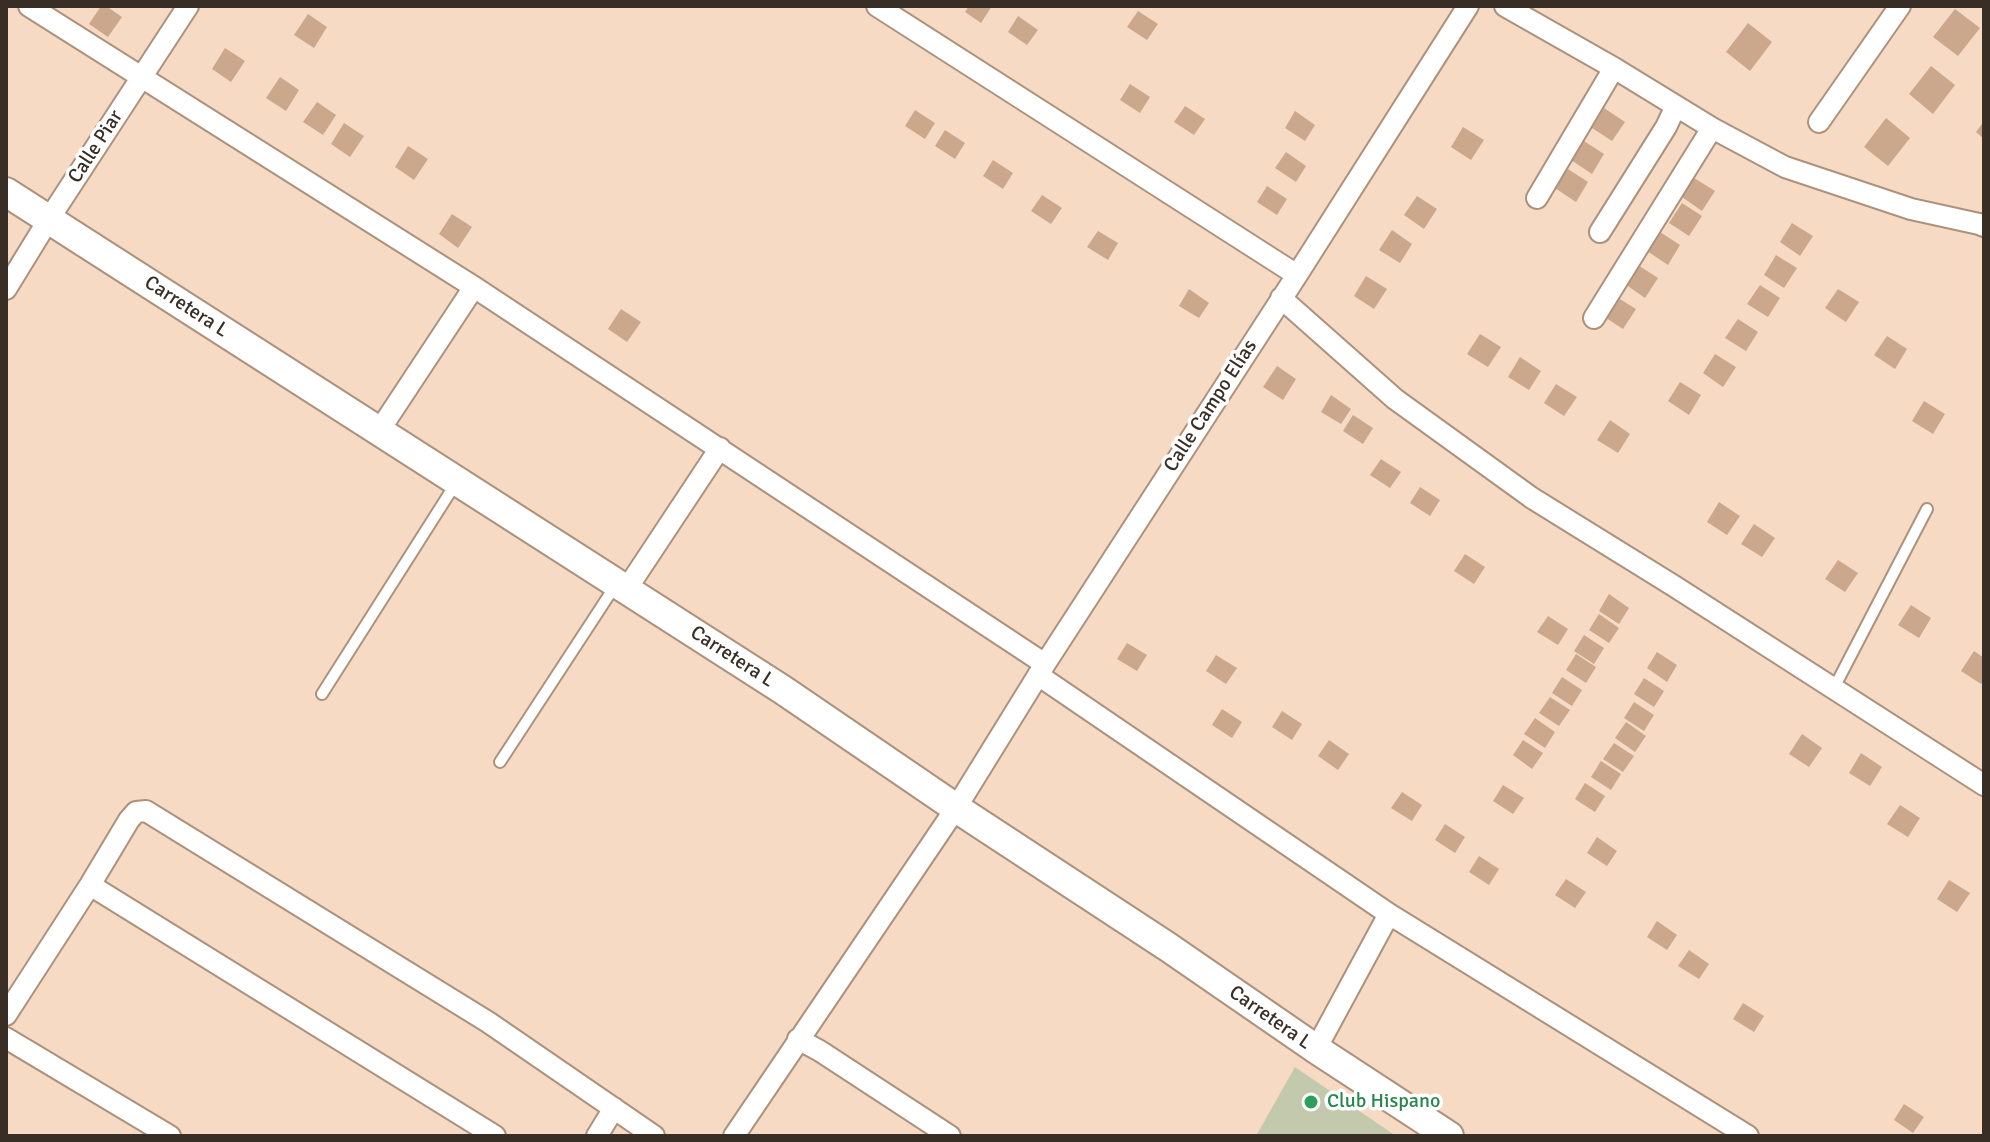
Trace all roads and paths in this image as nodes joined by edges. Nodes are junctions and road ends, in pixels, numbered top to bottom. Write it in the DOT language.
graph roads {
  1 [pos="29,6"];
  2 [pos="188,6"];
  3 [pos="877,6"];
  4 [pos="1468,6"];
  5 [pos="1505,6"];
  6 [pos="1900,6"];
  7 [pos="1614,68"];
  8 [pos="141,78"];
  9 [pos="1676,106"];
  10 [pos="1819,122"];
  11 [pos="1712,128"];
  12 [pos="6,192"];
  13 [pos="1537,198"];
  14 [pos="49,219"];
  15 [pos="1984,226"];
  16 [pos="1600,232"];
  17 [pos="1297,275"];
  18 [pos="474,287"];
  19 [pos="6,289"];
  20 [pos="1281,298"];
  21 [pos="1594,318"];
  22 [pos="379,431"];
  23 [pos="720,448"];
  24 [pos="457,481"];
  25 [pos="1927,509"];
  26 [pos="621,587"];
  27 [pos="1042,669"];
  28 [pos="1834,688"];
  29 [pos="322,694"];
  30 [pos="500,762"];
  31 [pos="1982,778"];
  32 [pos="956,808"];
  33 [pos="90,885"];
  34 [pos="1389,914"];
  35 [pos="6,1015"];
  36 [pos="6,1038"];
  37 [pos="798,1039"];
  38 [pos="1316,1049"];
  39 [pos="614,1108"];
  40 [pos="170,1136"];
  41 [pos="495,1136"];
  42 [pos="597,1136"];
  43 [pos="654,1136"];
  44 [pos="734,1136"];
  45 [pos="950,1136"];
  46 [pos="1449,1136"];
  47 [pos="1748,1136"];
  1 -- 8 [label="street"];
  2 -- 8 [label="street, Calle Piar"];
  3 -- 17 [label="street"];
  4 -- 17 [label="street, Calle Campo Elías"];
  5 -- 7 [label="street"];
  6 -- 10 [label="street"];
  7 -- 9 [label="street"];
  7 -- 13 [label="street"];
  8 -- 14 [label="street, Calle Piar"];
  8 -- 18 [label="street"];
  9 -- 11 [label="street"];
  9 -- 16 [label="street"];
  11 -- 15 [label="street"];
  11 -- 21 [label="street"];
  12 -- 14 [label="street, Carretera L"];
  14 -- 19 [label="street, Calle Piar"];
  14 -- 22 [label="street, Carretera L"];
  17 -- 20 [label="street, Calle Campo Elías"];
  18 -- 22 [label="street"];
  18 -- 23 [label="street"];
  20 -- 27 [label="street, Calle Campo Elías"];
  20 -- 28 [label="street"];
  22 -- 24 [label="street, Carretera L"];
  23 -- 26 [label="street"];
  23 -- 27 [label="street"];
  24 -- 26 [label="street, Carretera L"];
  24 -- 29 [label="lane"];
  25 -- 28 [label="lane"];
  26 -- 30 [label="lane"];
  26 -- 32 [label="street, Carretera L"];
  27 -- 32 [label="street, Calle Campo Elías"];
  27 -- 34 [label="street"];
  28 -- 31 [label="street"];
  32 -- 37 [label="street, Calle Campo Elías"];
  32 -- 38 [label="street, Carretera L"];
  33 -- 35 [label="street"];
  33 -- 39 [label="street"];
  33 -- 41 [label="street"];
  34 -- 38 [label="street"];
  34 -- 47 [label="street"];
  36 -- 40 [label="street"];
  37 -- 44 [label="street, Calle Campo Elías"];
  37 -- 45 [label="street"];
  38 -- 46 [label="street, Carretera L"];
  39 -- 42 [label="street"];
  39 -- 43 [label="street"];
}
